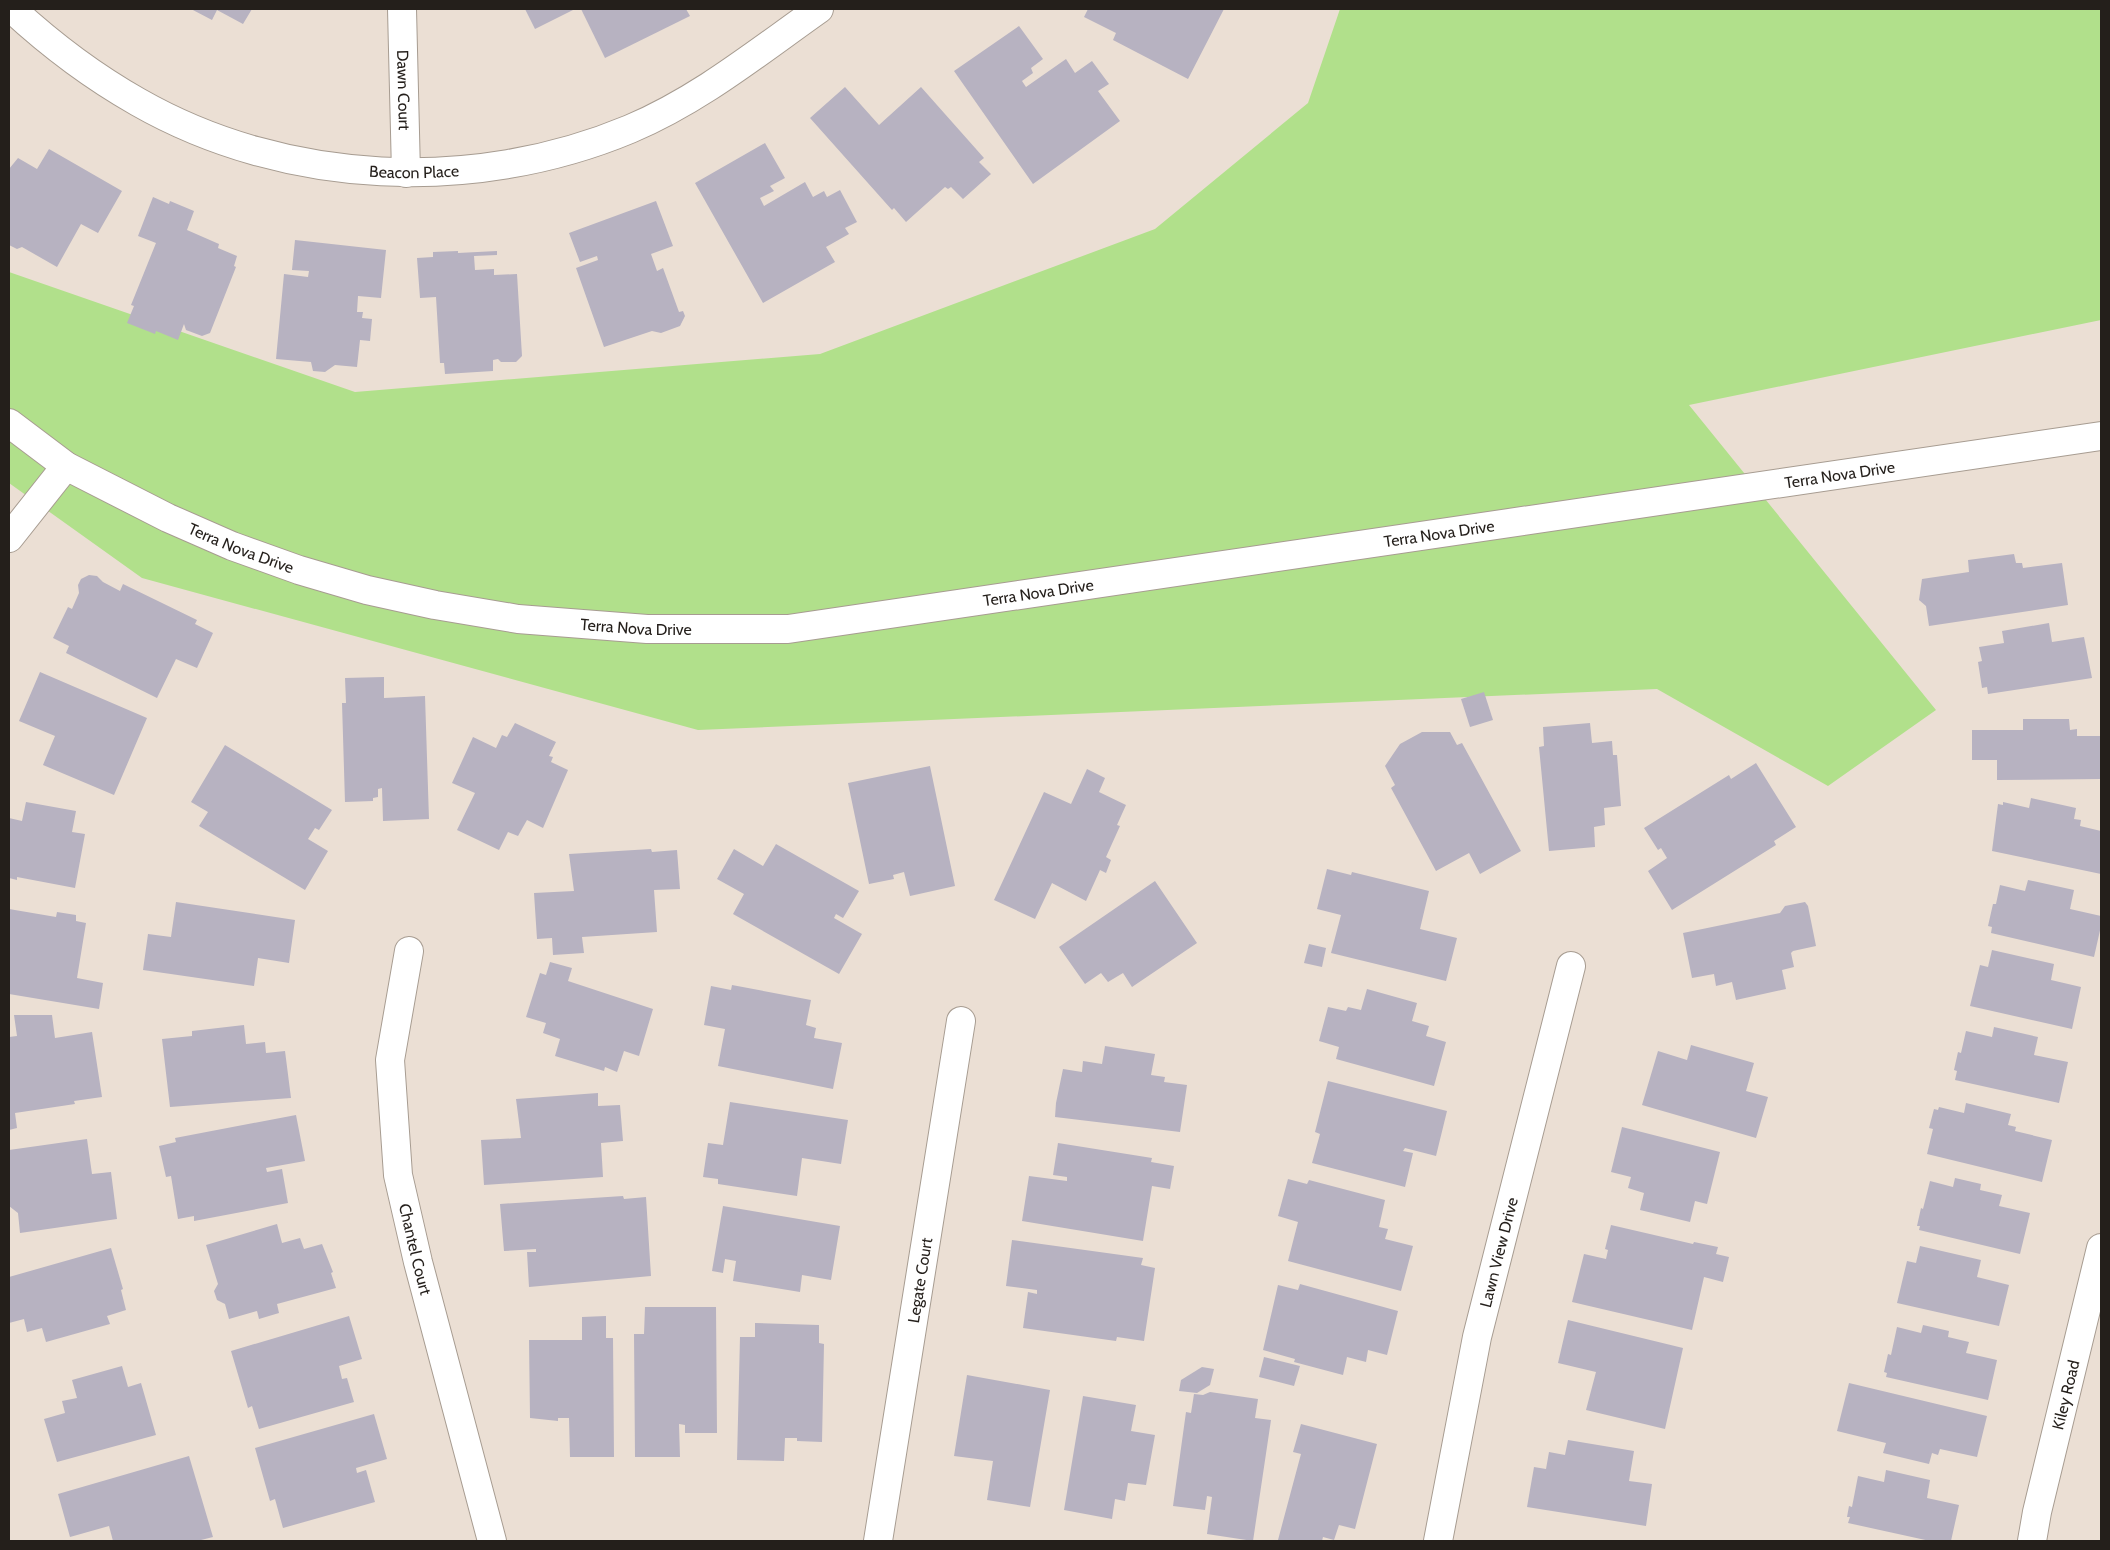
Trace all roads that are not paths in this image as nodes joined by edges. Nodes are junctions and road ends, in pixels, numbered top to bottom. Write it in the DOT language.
graph roads {
  1 [pos="12,9"];
  2 [pos="402,9"];
  3 [pos="819,9"];
  4 [pos="406,173"];
  5 [pos="9,423"];
  6 [pos="2101,436"];
  7 [pos="66,466"];
  8 [pos="9,538"];
  9 [pos="409,951"];
  10 [pos="1571,966"];
  11 [pos="961,1021"];
  12 [pos="2101,1248"];
  13 [pos="492,1541"];
  14 [pos="878,1541"];
  15 [pos="1438,1541"];
  16 [pos="2032,1541"];
  1 -- 4 [label="street, Beacon Place"];
  2 -- 4 [label="street, Dawn Court"];
  3 -- 4 [label="street, Beacon Place"];
  5 -- 7 [label="street, Terra Nova Drive"];
  6 -- 7 [label="street, Terra Nova Drive"];
  7 -- 8 [label="street"];
  9 -- 13 [label="street, Chantel Court"];
  10 -- 15 [label="street, Lawn View Drive"];
  11 -- 14 [label="street, Legate Court"];
  12 -- 16 [label="street, Kiley Road"];
}
